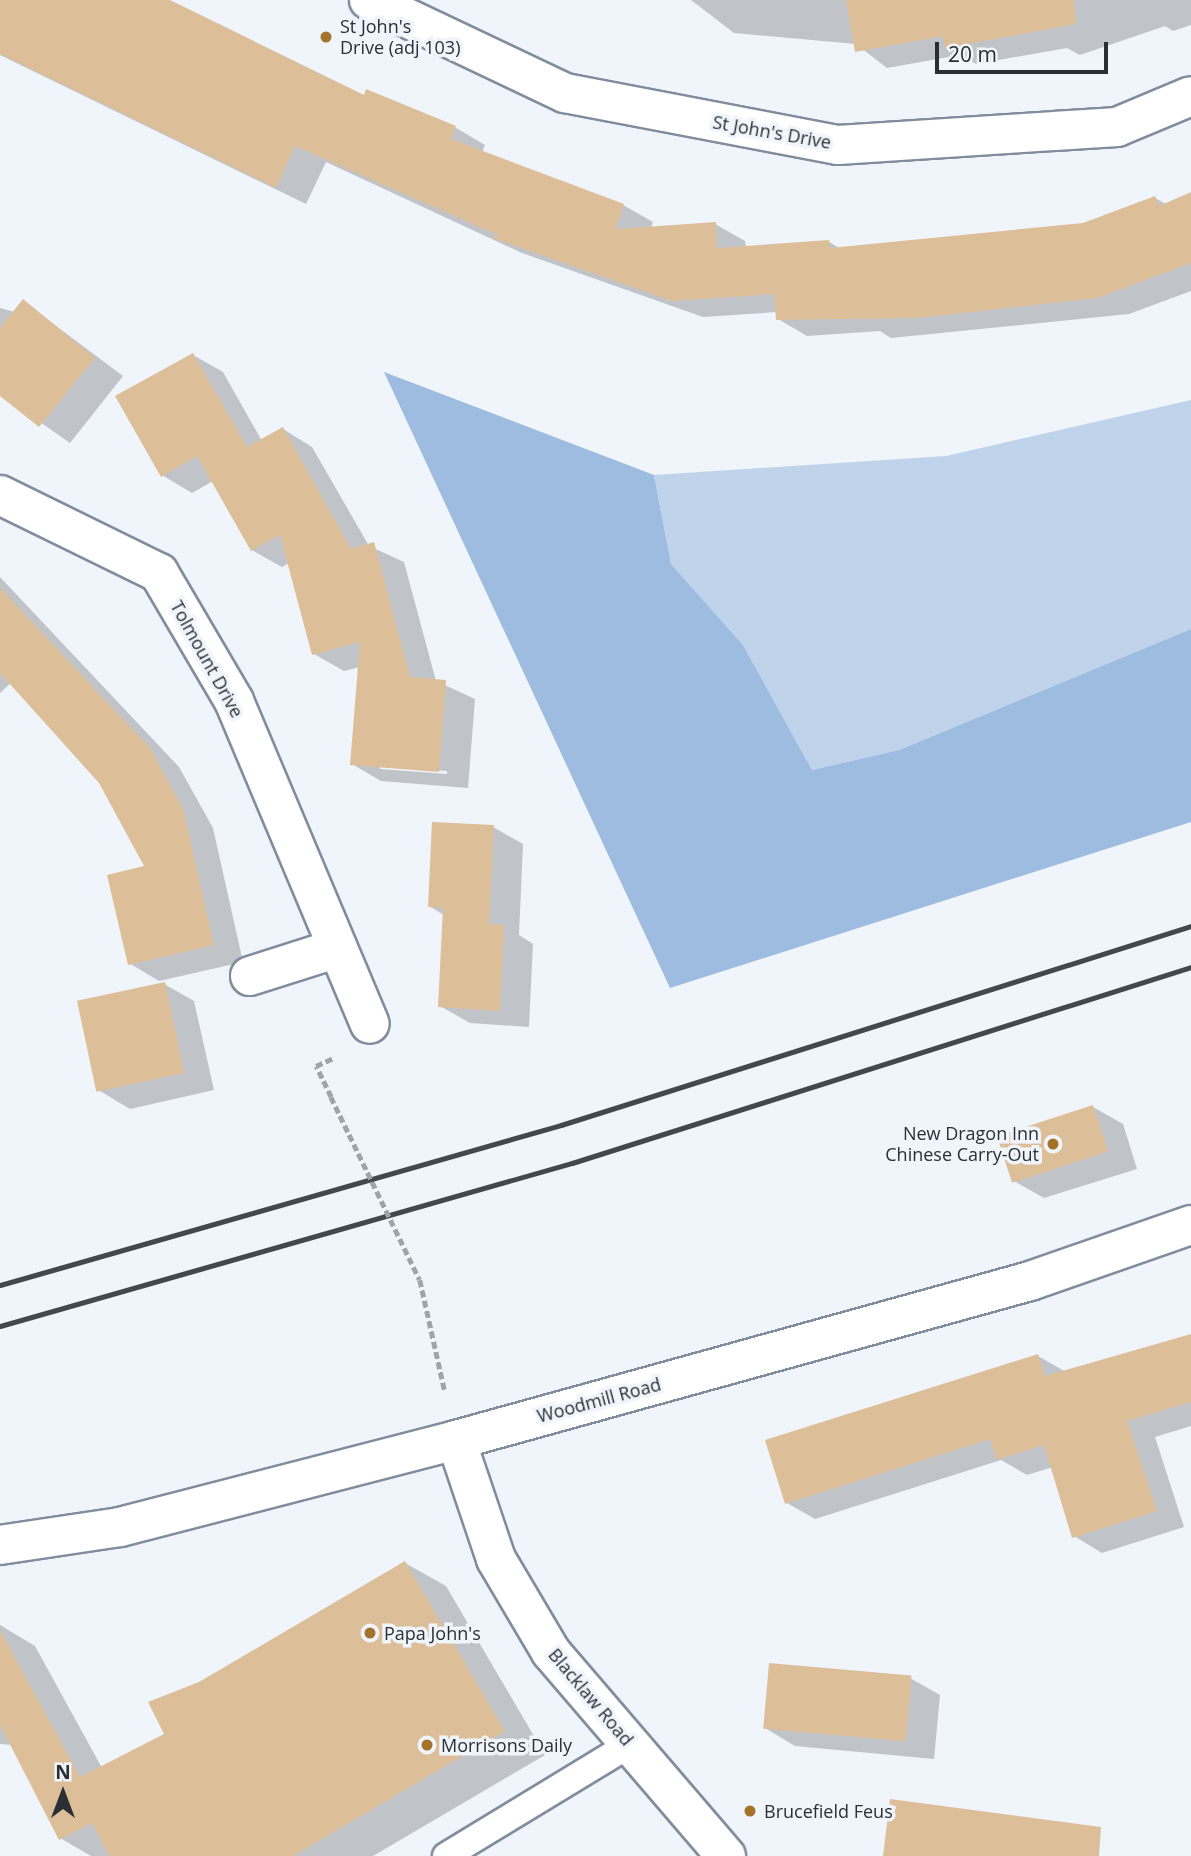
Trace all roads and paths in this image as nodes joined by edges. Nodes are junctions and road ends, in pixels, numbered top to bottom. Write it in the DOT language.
graph roads {
  1 [pos="369,0"];
  2 [pos="1191,96"];
  3 [pos="0,495"];
  4 [pos="338,948"];
  5 [pos="250,976"];
  6 [pos="370,1024"];
  7 [pos="316,1066"];
  8 [pos="1191,1225"];
  9 [pos="456,1440"];
  10 [pos="0,1545"];
  11 [pos="630,1744"];
  12 [pos="446,1856"];
  13 [pos="726,1856"];
  1 -- 2 [label="street, St John's Drive"];
  3 -- 4 [label="street, Tolmount Drive"];
  4 -- 5 [label="street"];
  4 -- 6 [label="street, Tolmount Drive"];
  7 -- 9 [label="path, bridge"];
  8 -- 9 [label="street, Woodmill Road"];
  9 -- 10 [label="street, Woodmill Road"];
  9 -- 11 [label="street, Blacklaw Road"];
  11 -- 12 [label="lane"];
  11 -- 13 [label="street, Blacklaw Road"];
}
